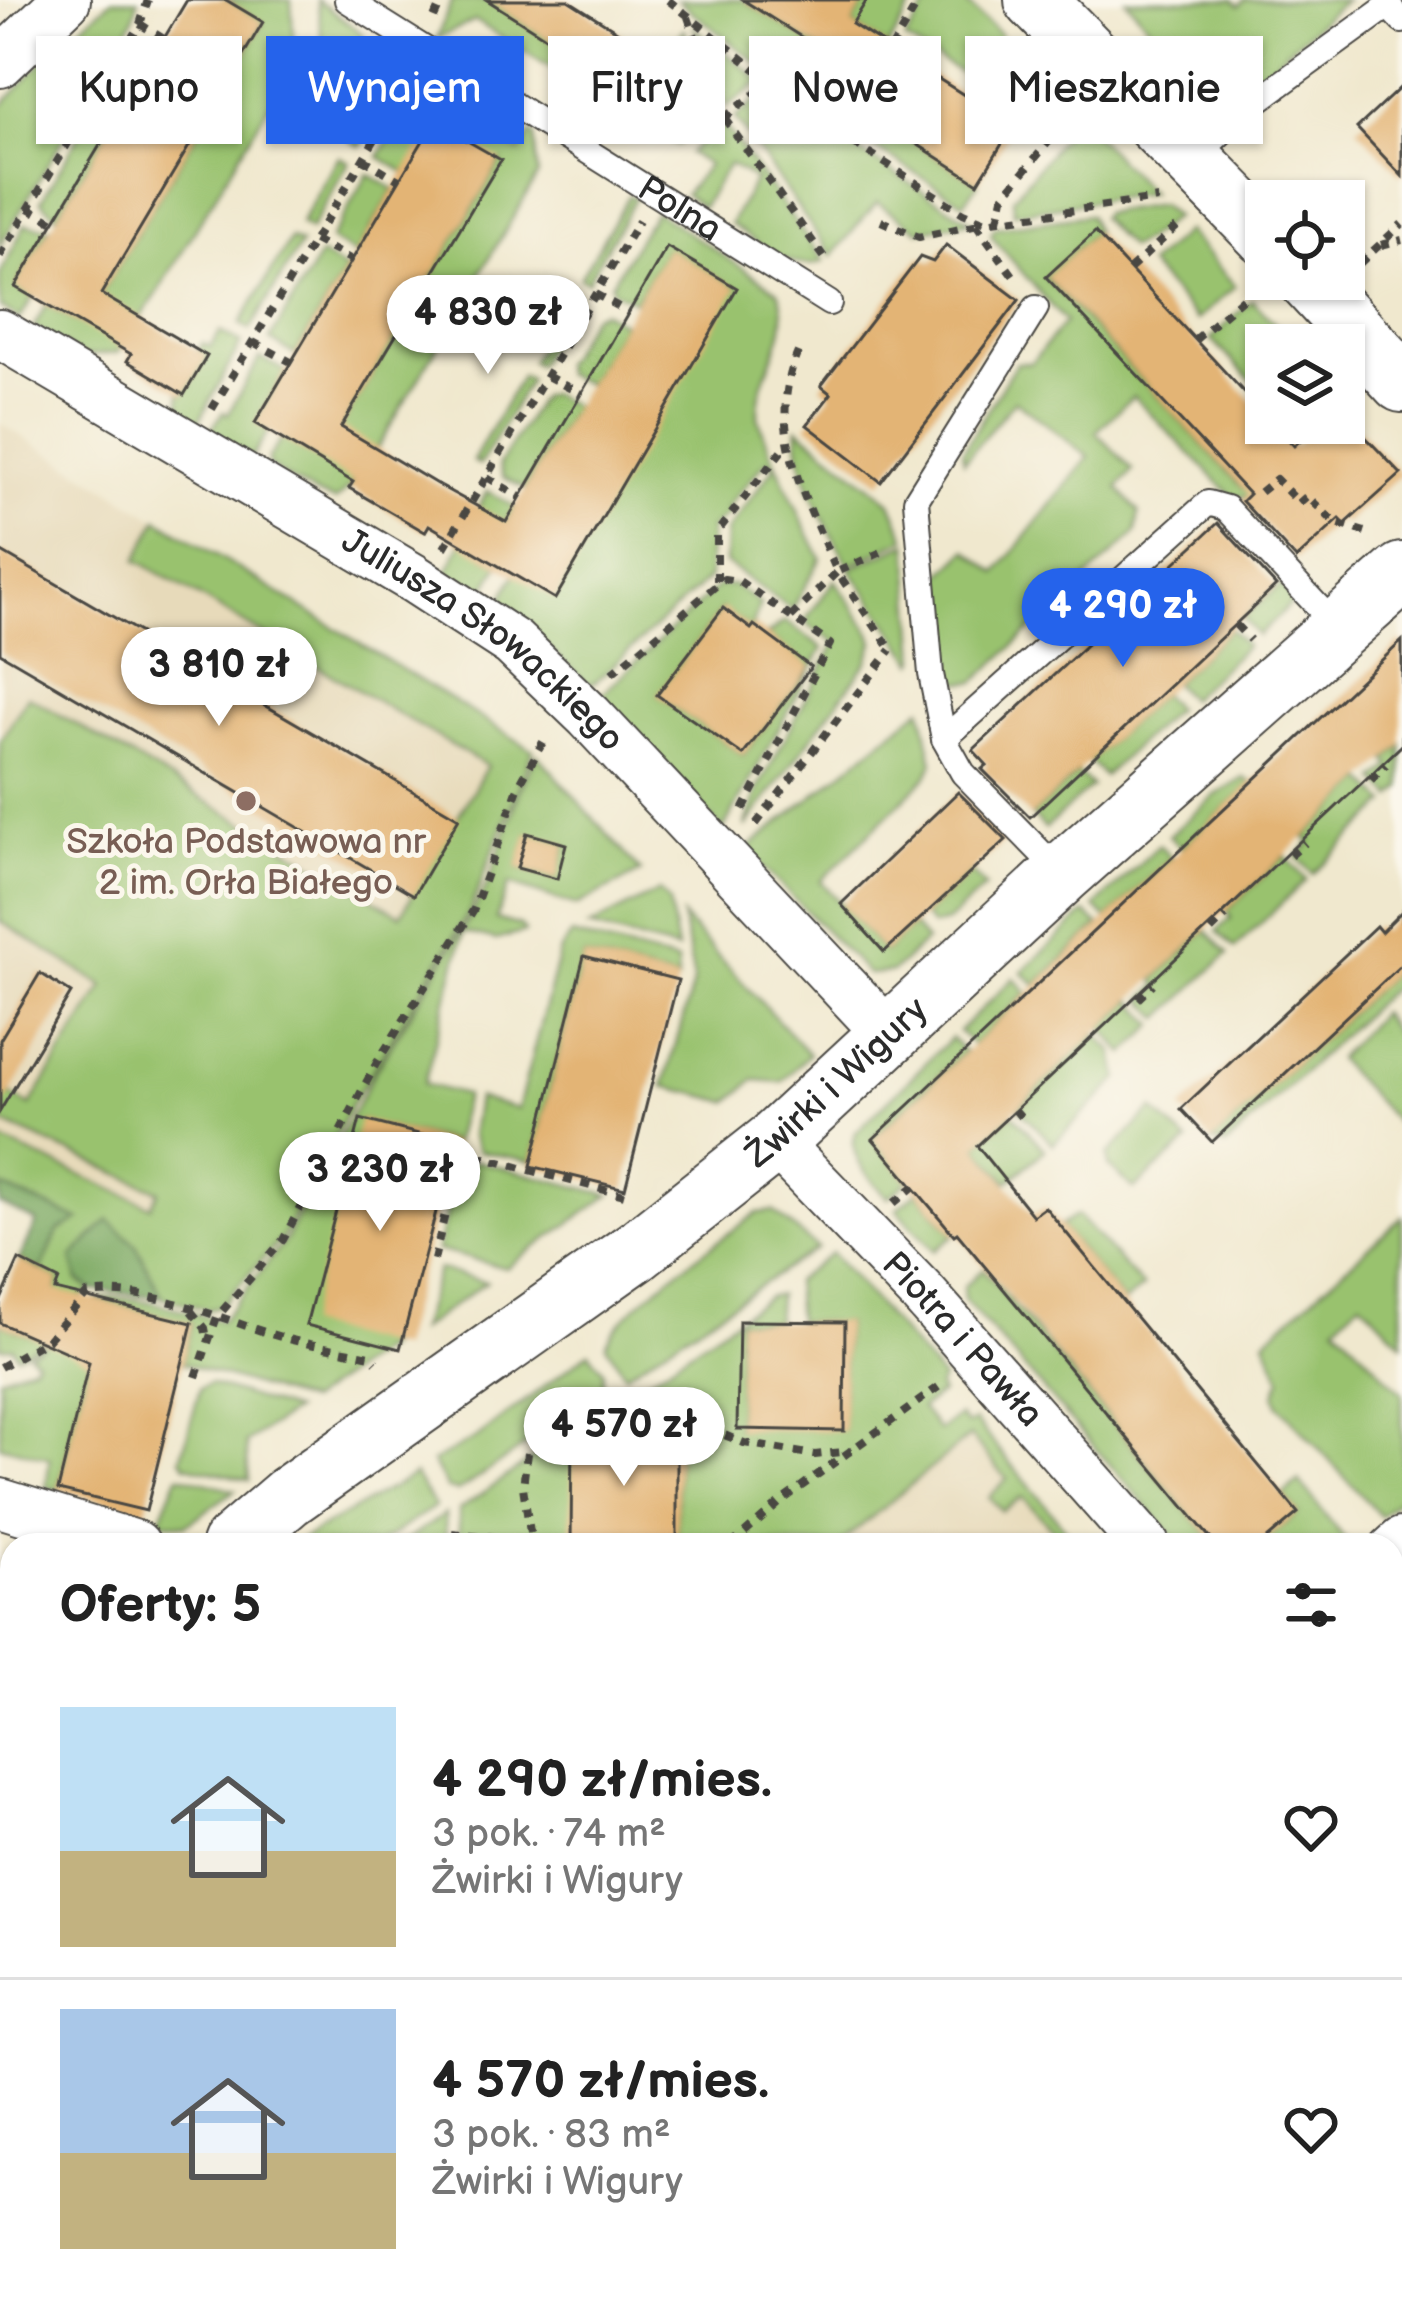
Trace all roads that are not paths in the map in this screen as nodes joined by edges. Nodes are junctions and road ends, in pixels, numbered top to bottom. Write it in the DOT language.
graph roads {
  1 [pos="66,0"];
  2 [pos="347,0"];
  3 [pos="1023,19"];
  4 [pos="1402,21"];
  5 [pos="0,63"];
  6 [pos="1178,179"];
  7 [pos="1245,222"];
  8 [pos="1351,300"];
  9 [pos="829,303"];
  10 [pos="1036,308"];
  11 [pos="0,334"];
  12 [pos="1402,382"];
  13 [pos="1390,552"];
  14 [pos="1340,630"];
  15 [pos="944,739"];
  16 [pos="1062,874"];
  17 [pos="890,1036"];
  18 [pos="775,1141"];
  19 [pos="0,1503"];
  20 [pos="97,1533"];
  21 [pos="246,1533"];
  22 [pos="1134,1533"];
  1 -- 5 [label="street"];
  2 -- 9 [label="lane, Polna"];
  3 -- 6 [label="street"];
  4 -- 6 [label="lane"];
  6 -- 7 [label="street"];
  8 -- 12 [label="street"];
  10 -- 15 [label="lane"];
  11 -- 17 [label="street, Juliusza Słowackiego"];
  13 -- 14 [label="street, Żwirki i Wigury"];
  14 -- 15 [label="lane"];
  14 -- 16 [label="street, Żwirki i Wigury"];
  15 -- 16 [label="lane"];
  16 -- 17 [label="street, Żwirki i Wigury"];
  17 -- 18 [label="street, Żwirki i Wigury"];
  18 -- 21 [label="street, Żwirki i Wigury"];
  18 -- 22 [label="street, Piotra i Pawła"];
  19 -- 20 [label="street"];
}
